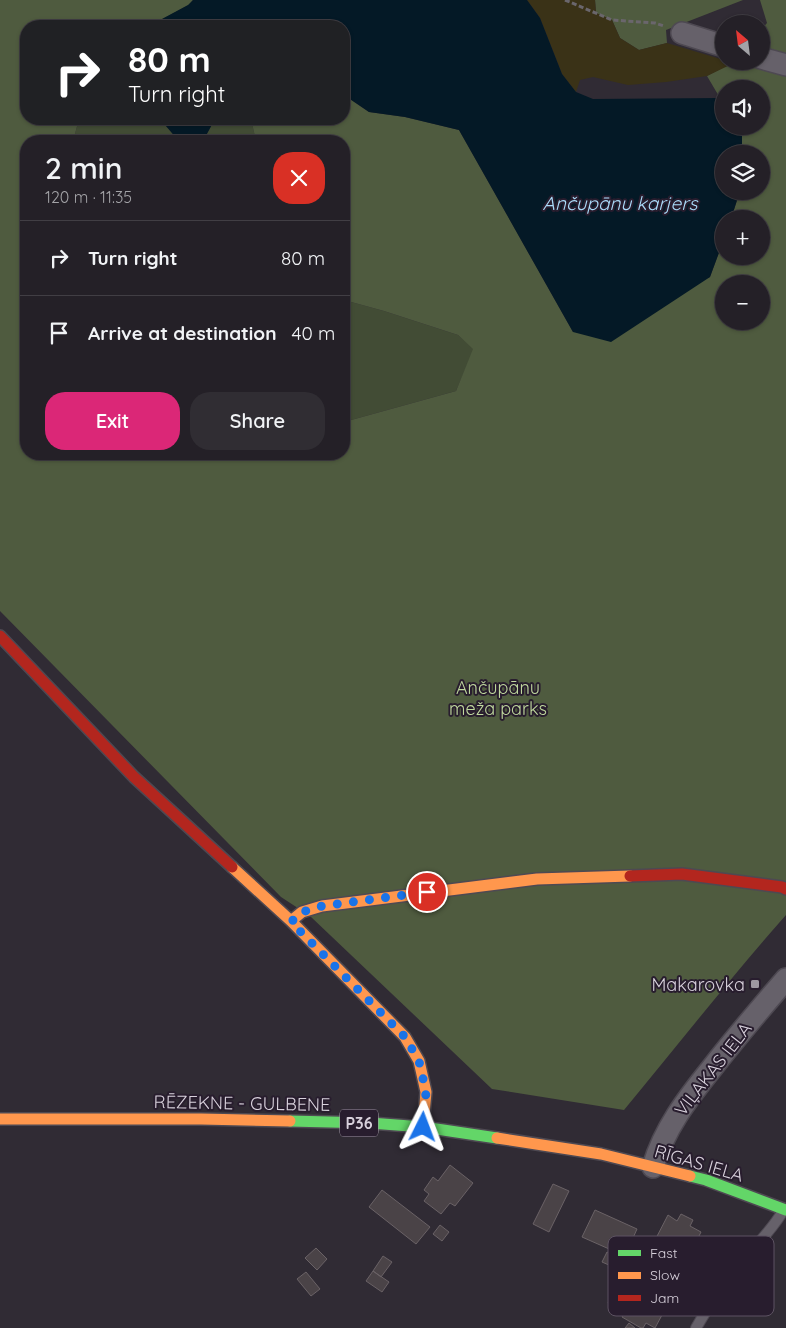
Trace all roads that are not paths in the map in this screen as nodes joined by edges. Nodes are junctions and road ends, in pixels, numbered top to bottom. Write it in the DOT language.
graph roads {
  1 [pos="682,33"];
  2 [pos="715,43"];
  3 [pos="770,61"];
  4 [pos="786,65"];
  5 [pos="0,636"];
  6 [pos="786,889"];
  7 [pos="291,922"];
  8 [pos="786,979"];
  9 [pos="0,1118"];
  10 [pos="423,1127"];
  11 [pos="601,1154"];
  12 [pos="653,1167"];
  13 [pos="785,1210"];
  14 [pos="765,1236"];
  15 [pos="703,1316"];
  16 [pos="696,1328"];
  1 -- 2 [label="street"];
  3 -- 4 [label="street"];
  5 -- 7 [label="street"];
  6 -- 7 [label="street"];
  7 -- 10 [label="street"];
  8 -- 12 [label="street, VIĻAKAS IELA"];
  9 -- 10 [label="street, RĒZEKNE - GULBENE / P36"];
  10 -- 11 [label="street, RĒZEKNE - GULBENE / P36"];
  11 -- 12 [label="street, RĪGAS IELA / P36"];
  12 -- 13 [label="street, RĪGAS IELA / P36"];
  13 -- 14 [label="lane"];
  15 -- 16 [label="lane"];
}
